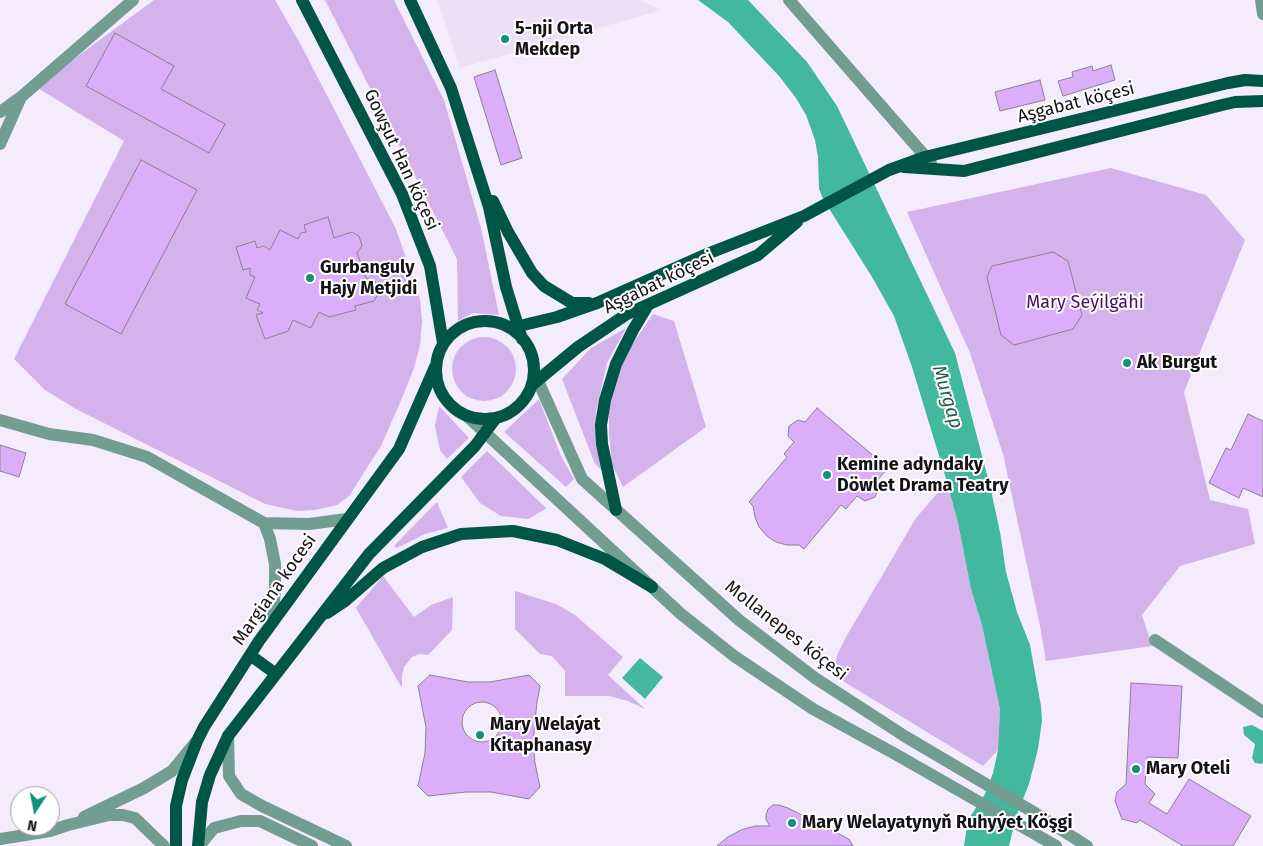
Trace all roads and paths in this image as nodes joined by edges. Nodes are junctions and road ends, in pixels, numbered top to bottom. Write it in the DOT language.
graph roads {
  1 [pos="133,0"];
  2 [pos="302,0"];
  3 [pos="410,0"];
  4 [pos="789,0"];
  5 [pos="1261,0"];
  6 [pos="1263,14"];
  7 [pos="1263,81"];
  8 [pos="21,97"];
  9 [pos="1263,102"];
  10 [pos="0,112"];
  11 [pos="0,144"];
  12 [pos="925,157"];
  13 [pos="894,168"];
  14 [pos="936,169"];
  15 [pos="480,175"];
  16 [pos="804,216"];
  17 [pos="597,303"];
  18 [pos="648,305"];
  19 [pos="517,331"];
  20 [pos="443,343"];
  21 [pos="435,367"];
  22 [pos="534,379"];
  23 [pos="467,416"];
  24 [pos="496,418"];
  25 [pos="0,420"];
  26 [pos="484,433"];
  27 [pos="616,510"];
  28 [pos="347,519"];
  29 [pos="264,523"];
  30 [pos="652,587"];
  31 [pos="318,618"];
  32 [pos="272,623"];
  33 [pos="1155,640"];
  34 [pos="250,655"];
  35 [pos="276,674"];
  36 [pos="1263,712"];
  37 [pos="228,736"];
  38 [pos="906,737"];
  39 [pos="197,741"];
  40 [pos="896,755"];
  41 [pos="68,825"];
  42 [pos="0,839"];
  43 [pos="1038,841"];
  44 [pos="164,846"];
  45 [pos="176,846"];
  46 [pos="199,846"];
  47 [pos="312,846"];
  48 [pos="346,846"];
  49 [pos="1056,846"];
  50 [pos="1087,846"];
  1 -- 8 [label="street"];
  2 -- 20 [label="main road, Gowşut Han köçesi"];
  3 -- 15 [label="main road"];
  4 -- 12 [label="street"];
  5 -- 6 [label="street"];
  7 -- 12 [label="main road, Aşgabat köçesi"];
  8 -- 10 [label="street"];
  8 -- 11 [label="street"];
  9 -- 14 [label="main road"];
  12 -- 13 [label="main road, Aşgabat köçesi"];
  12 -- 14 [label="street"];
  13 -- 14 [label="main road"];
  13 -- 16 [label="main road, Aşgabat köçesi"];
  15 -- 17 [label="main road"];
  15 -- 19 [label="main road"];
  16 -- 17 [label="main road, Aşgabat köçesi"];
  16 -- 18 [label="main road, Aşgabat köçesi"];
  17 -- 19 [label="main road, Aşgabat köçesi"];
  18 -- 22 [label="main road, Aşgabat köçesi"];
  18 -- 27 [label="main road"];
  19 -- 20 [label="main road"];
  19 -- 22 [label="main road"];
  20 -- 21 [label="main road"];
  21 -- 23 [label="main road"];
  21 -- 28 [label="main road, Margiana kocesi"];
  22 -- 24 [label="main road"];
  22 -- 27 [label="street, Mollanepes köçesi"];
  23 -- 24 [label="main road"];
  23 -- 26 [label="street"];
  24 -- 26 [label="main road"];
  25 -- 29 [label="street"];
  26 -- 30 [label="street"];
  26 -- 31 [label="main road"];
  27 -- 38 [label="street, Mollanepes köçesi"];
  28 -- 29 [label="street"];
  28 -- 32 [label="main road, Margiana kocesi"];
  29 -- 32 [label="street"];
  30 -- 31 [label="main road"];
  30 -- 40 [label="street"];
  31 -- 35 [label="main road"];
  32 -- 34 [label="main road, Margiana kocesi"];
  33 -- 36 [label="street"];
  34 -- 35 [label="main road"];
  34 -- 39 [label="main road, Margiana kocesi"];
  35 -- 37 [label="main road"];
  37 -- 46 [label="main road"];
  37 -- 48 [label="street"];
  38 -- 40 [label="street"];
  38 -- 50 [label="street, Mollanepes köçesi"];
  39 -- 41 [label="street"];
  39 -- 45 [label="main road, Margiana kocesi"];
  40 -- 43 [label="street"];
  41 -- 42 [label="street"];
  41 -- 44 [label="street"];
  43 -- 49 [label="street"];
  46 -- 47 [label="street"];
}
